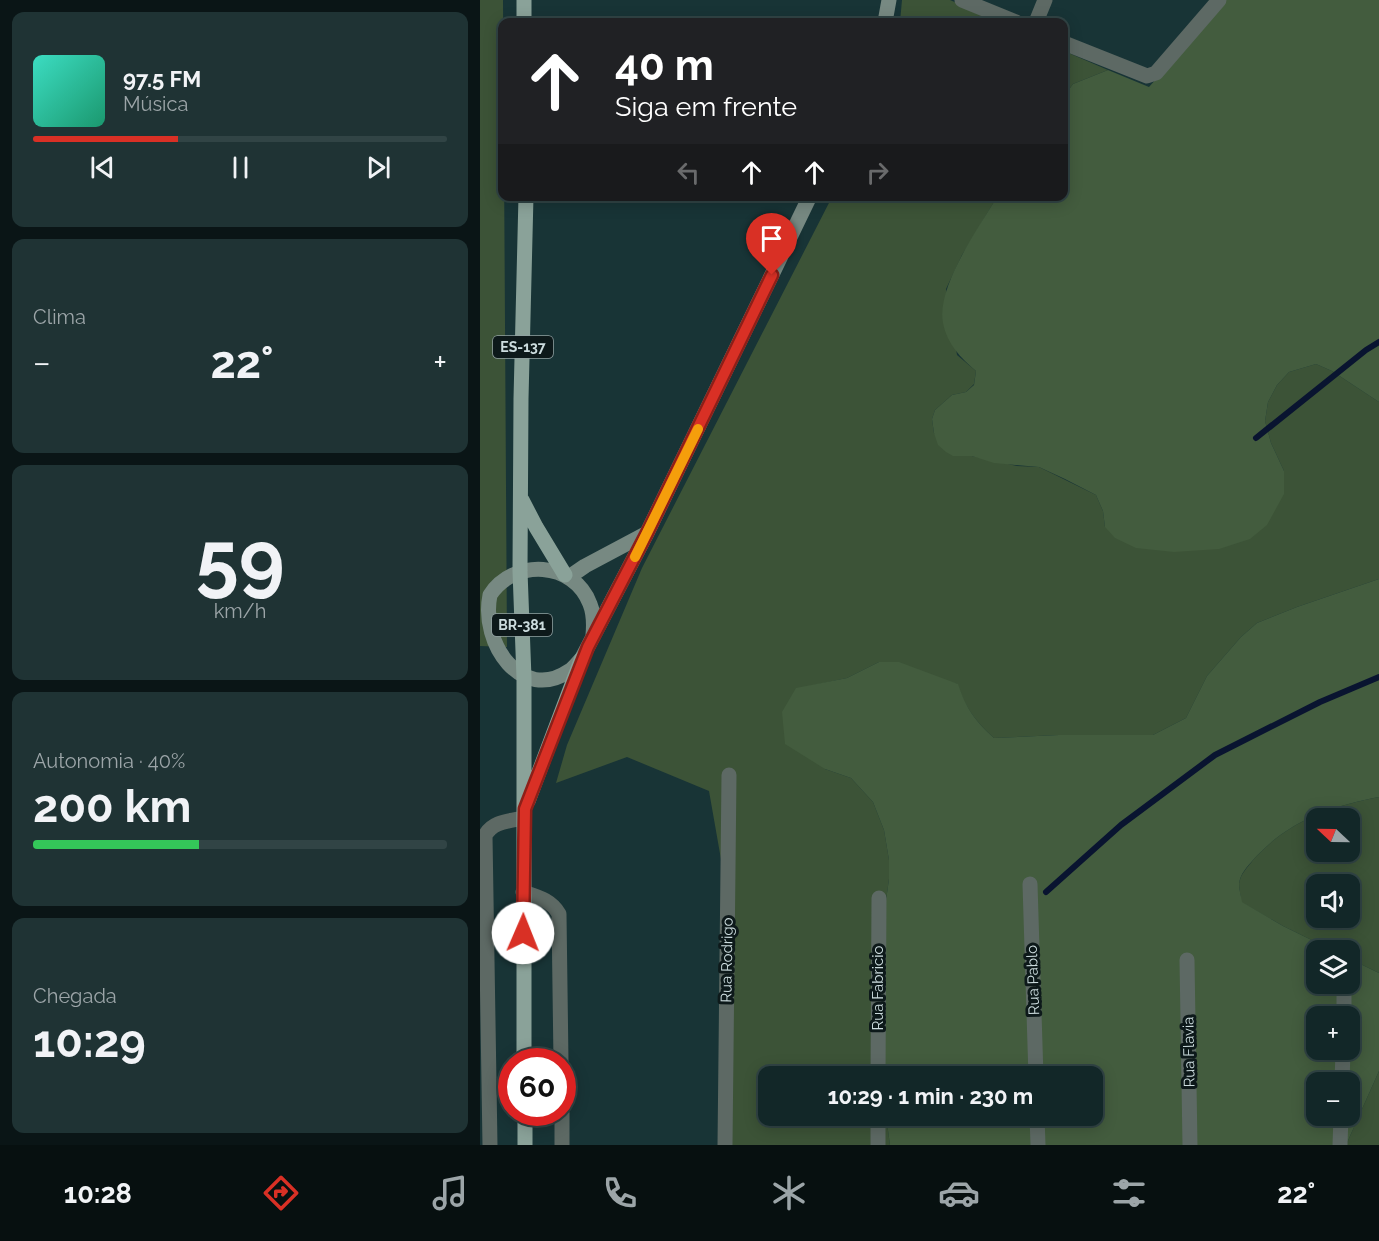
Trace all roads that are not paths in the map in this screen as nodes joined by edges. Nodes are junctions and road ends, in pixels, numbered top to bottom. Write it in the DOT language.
graph roads {
  1 [pos="524,0"];
  2 [pos="890,0"];
  3 [pos="962,0"];
  4 [pos="1045,0"];
  5 [pos="1219,0"];
  6 [pos="524,18"];
  7 [pos="886,18"];
  8 [pos="1006,18"];
  9 [pos="1038,18"];
  10 [pos="1068,45"];
  11 [pos="526,201"];
  12 [pos="808,201"];
  13 [pos="521,497"];
  14 [pos="647,533"];
  15 [pos="520,571"];
  16 [pos="567,576"];
  17 [pos="593,635"];
  18 [pos="582,658"];
  19 [pos="524,678"];
  20 [pos="729,775"];
  21 [pos="525,813"];
  22 [pos="1030,884"];
  23 [pos="524,892"];
  24 [pos="879,898"];
  25 [pos="1187,960"];
  26 [pos="1344,996"];
  27 [pos="1344,1006"];
  28 [pos="524,1048"];
  29 [pos="561,1048"];
  30 [pos="878,1066"];
  31 [pos="1036,1066"];
  32 [pos="525,1126"];
  33 [pos="562,1126"];
  34 [pos="878,1126"];
  35 [pos="1037,1126"];
  36 [pos="1341,1126"];
  37 [pos="490,1145"];
  38 [pos="525,1145"];
  39 [pos="562,1145"];
  40 [pos="725,1145"];
  41 [pos="878,1145"];
  42 [pos="1038,1145"];
  43 [pos="1190,1145"];
  44 [pos="1340,1145"];
  1 -- 6 [label="main road"];
  2 -- 7 [label="main road"];
  3 -- 8 [label="street"];
  4 -- 9 [label="street"];
  5 -- 10 [label="street"];
  11 -- 13 [label="main road, ES-137"];
  12 -- 14 [label="main road"];
  13 -- 15 [label="main road, ES-137"];
  13 -- 16 [label="main road"];
  14 -- 16 [label="main road"];
  14 -- 17 [label="main road"];
  15 -- 16 [label="main road"];
  15 -- 19 [label="main road, BR-381"];
  15 -- 19 [label="main road"];
  16 -- 17 [label="main road"];
  17 -- 18 [label="main road"];
  18 -- 19 [label="main road"];
  18 -- 21 [label="main road"];
  19 -- 21 [label="main road, BR-381"];
  20 -- 40 [label="street, Rua Rodrigo"];
  21 -- 23 [label="main road, BR-381"];
  21 -- 37 [label="street"];
  22 -- 31 [label="street, Rua Pablo"];
  23 -- 28 [label="main road, BR-381"];
  23 -- 29 [label="street"];
  24 -- 30 [label="street, Rua Fabricio"];
  25 -- 43 [label="street, Rua Flavia"];
  26 -- 27 [label="street"];
  32 -- 38 [label="main road"];
  33 -- 39 [label="street"];
  34 -- 41 [label="street"];
  35 -- 42 [label="street"];
  36 -- 44 [label="street"];
}
